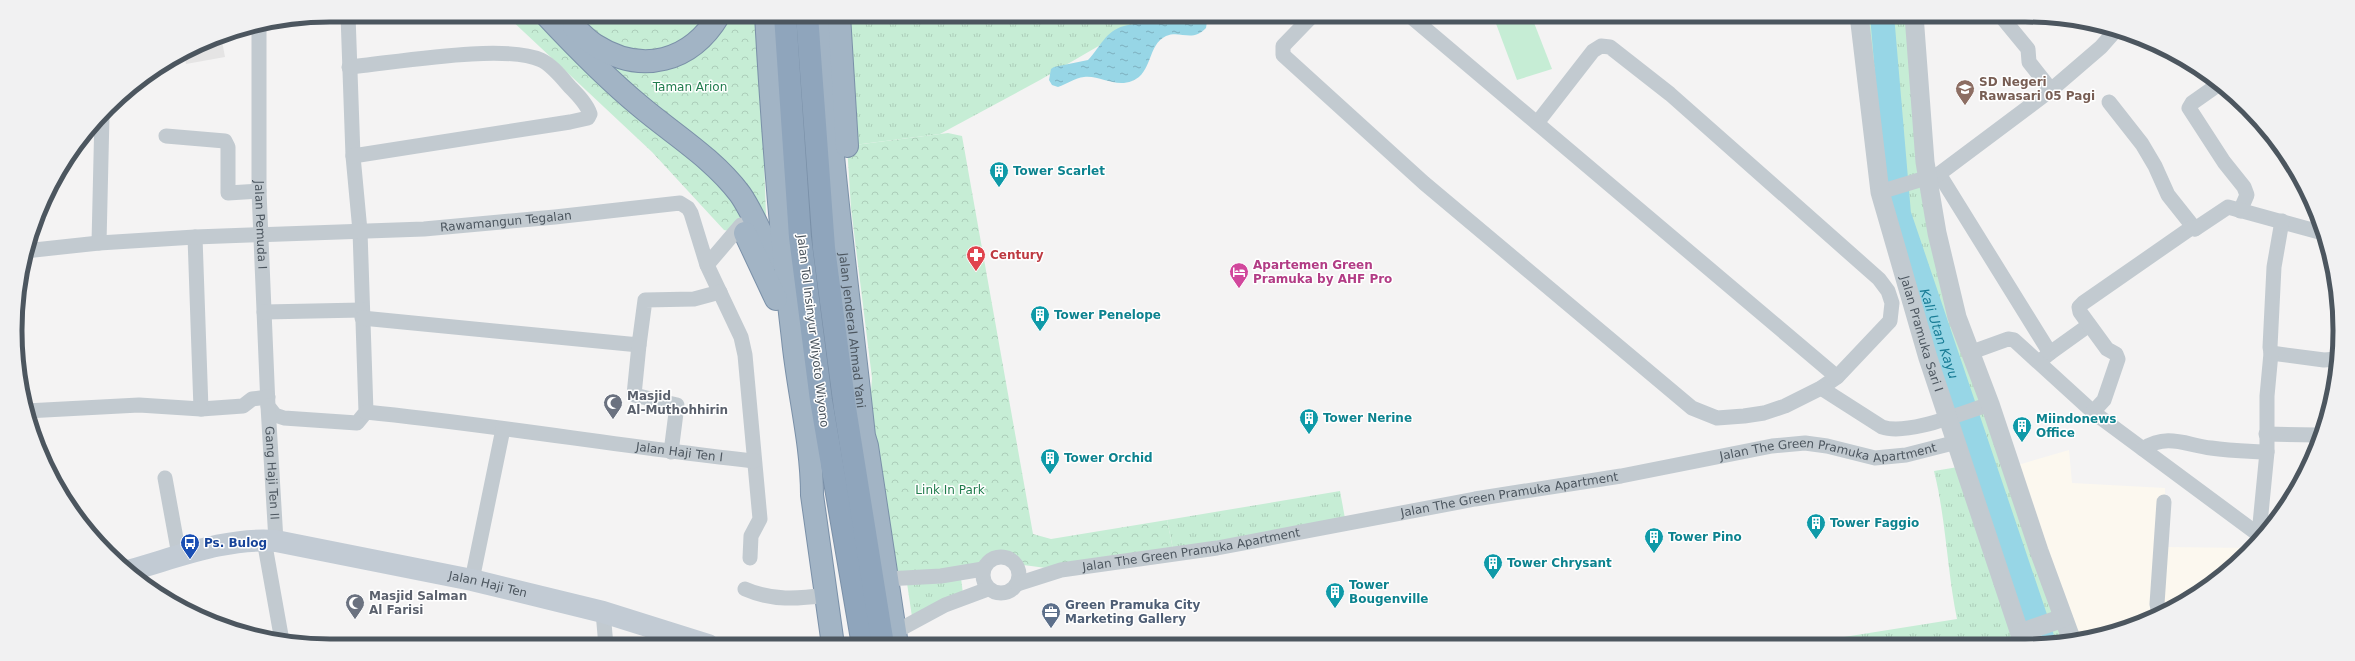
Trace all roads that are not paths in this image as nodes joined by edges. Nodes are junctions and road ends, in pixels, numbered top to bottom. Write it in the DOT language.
graph roads {
  1 [pos="348,22"];
  2 [pos="553,22"];
  3 [pos="571,22"];
  4 [pos="713,22"];
  5 [pos="758,22"];
  6 [pos="767,22"];
  7 [pos="785,22"];
  8 [pos="808,22"];
  9 [pos="823,22"];
  10 [pos="839,22"];
  11 [pos="1306,22"];
  12 [pos="1417,22"];
  13 [pos="1860,22"];
  14 [pos="1915,22"];
  15 [pos="2006,22"];
  16 [pos="259,31"];
  17 [pos="2111,35"];
  18 [pos="349,67"];
  19 [pos="2214,88"];
  20 [pos="2051,90"];
  21 [pos="2110,102"];
  22 [pos="656,120"];
  23 [pos="1537,123"];
  24 [pos="102,124"];
  25 [pos="166,136"];
  26 [pos="353,156"];
  27 [pos="1933,183"];
  28 [pos="259,191"];
  29 [pos="1881,191"];
  30 [pos="2240,211"];
  31 [pos="2282,221"];
  32 [pos="2195,229"];
  33 [pos="360,231"];
  34 [pos="736,231"];
  35 [pos="2317,231"];
  36 [pos="262,233"];
  37 [pos="195,237"];
  38 [pos="99,244"];
  39 [pos="33,250"];
  40 [pos="774,258"];
  41 [pos="707,265"];
  42 [pos="720,292"];
  43 [pos="776,299"];
  44 [pos="264,312"];
  45 [pos="362,314"];
  46 [pos="2089,325"];
  47 [pos="639,345"];
  48 [pos="1972,352"];
  49 [pos="2271,353"];
  50 [pos="2045,357"];
  51 [pos="2331,359"];
  52 [pos="1837,377"];
  53 [pos="1821,388"];
  54 [pos="268,401"];
  55 [pos="1985,406"];
  56 [pos="201,409"];
  57 [pos="33,412"];
  58 [pos="366,412"];
  59 [pos="2093,412"];
  60 [pos="1954,416"];
  61 [pos="503,429"];
  62 [pos="2266,434"];
  63 [pos="2315,435"];
  64 [pos="1957,442"];
  65 [pos="867,446"];
  66 [pos="2143,449"];
  67 [pos="671,452"];
  68 [pos="2267,452"];
  69 [pos="754,462"];
  70 [pos="165,478"];
  71 [pos="812,495"];
  72 [pos="2164,502"];
  73 [pos="2260,530"];
  74 [pos="2257,533"];
  75 [pos="270,540"];
  76 [pos="179,555"];
  77 [pos="750,558"];
  78 [pos="1018,568"];
  79 [pos="983,569"];
  80 [pos="1061,570"];
  81 [pos="139,572"];
  82 [pos="886,579"];
  83 [pos="472,580"];
  84 [pos="1017,584"];
  85 [pos="745,589"];
  86 [pos="988,589"];
  87 [pos="826,595"];
  88 [pos="2158,609"];
  89 [pos="603,612"];
  90 [pos="2061,619"];
  91 [pos="281,635"];
  92 [pos="2069,635"];
  93 [pos="2022,636"];
  94 [pos="605,639"];
  95 [pos="689,639"];
  96 [pos="831,639"];
  97 [pos="862,639"];
  98 [pos="892,639"];
  99 [pos="892,639"];
  100 [pos="895,639"];
  1 -- 18 [label="street"];
  2 -- 22 [label="highway"];
  3 -- 4 [label="highway"];
  5 -- 40 [label="highway"];
  6 -- 71 [label="highway"];
  7 -- 97 [label="highway, Jalan Tol Insinyur Wiyoto Wiyono"];
  8 -- 98 [label="highway, Jalan Tol Insinyur Wiyoto Wiyono"];
  9 -- 65 [label="highway, Jalan Jenderal Ahmad Yani"];
  10 -- 65 [label="highway"];
  11 -- 53 [label="street"];
  12 -- 23 [label="street"];
  13 -- 29 [label="street, Jalan Pramuka Sari I"];
  14 -- 27 [label="street"];
  15 -- 20 [label="street"];
  16 -- 28 [label="street, Jalan Pemuda I"];
  17 -- 20 [label="street"];
  18 -- 26 [label="street"];
  18 -- 26 [label="street"];
  19 -- 30 [label="street"];
  20 -- 27 [label="street"];
  21 -- 32 [label="street"];
  22 -- 34 [label="highway"];
  22 -- 40 [label="highway"];
  23 -- 52 [label="street"];
  23 -- 52 [label="street"];
  24 -- 38 [label="street"];
  25 -- 28 [label="street"];
  26 -- 33 [label="street"];
  27 -- 29 [label="street"];
  27 -- 48 [label="street"];
  27 -- 50 [label="street"];
  28 -- 36 [label="street, Jalan Pemuda I"];
  29 -- 60 [label="street, Jalan Pramuka Sari I"];
  30 -- 31 [label="street"];
  30 -- 32 [label="street"];
  31 -- 35 [label="street"];
  31 -- 49 [label="street"];
  32 -- 46 [label="street"];
  33 -- 36 [label="street, Rawamangun Tegalan"];
  33 -- 41 [label="street, Rawamangun Tegalan"];
  33 -- 45 [label="street"];
  34 -- 41 [label="street"];
  34 -- 43 [label="highway"];
  36 -- 37 [label="street, Rawamangun Tegalan"];
  36 -- 44 [label="street, Jalan Pemuda I"];
  37 -- 38 [label="street, Rawamangun Tegalan"];
  37 -- 56 [label="street"];
  38 -- 39 [label="street, Rawamangun Tegalan"];
  40 -- 43 [label="highway"];
  41 -- 42 [label="street"];
  42 -- 47 [label="street"];
  42 -- 69 [label="street"];
  43 -- 71 [label="highway"];
  44 -- 45 [label="street"];
  44 -- 54 [label="street, Jalan Pemuda I"];
  45 -- 47 [label="street"];
  45 -- 58 [label="street"];
  46 -- 50 [label="street"];
  46 -- 59 [label="street"];
  47 -- 67 [label="street"];
  48 -- 50 [label="street"];
  48 -- 55 [label="street"];
  49 -- 51 [label="street"];
  49 -- 62 [label="street"];
  50 -- 59 [label="street"];
  52 -- 53 [label="street"];
  53 -- 60 [label="street"];
  54 -- 56 [label="street"];
  54 -- 58 [label="street"];
  54 -- 75 [label="street, Gang Haji Ten II"];
  55 -- 60 [label="street"];
  55 -- 90 [label="street"];
  56 -- 57 [label="street"];
  58 -- 61 [label="street, Jalan Haji Ten I"];
  59 -- 66 [label="street"];
  60 -- 64 [label="street, Jalan Pramuka Sari I"];
  61 -- 67 [label="street, Jalan Haji Ten I"];
  61 -- 83 [label="street"];
  62 -- 63 [label="street"];
  62 -- 68 [label="street"];
  64 -- 80 [label="street, Jalan The Green Pramuka Apartment"];
  64 -- 93 [label="street, Jalan Pramuka Sari I"];
  65 -- 82 [label="highway, Jalan Jenderal Ahmad Yani"];
  66 -- 68 [label="street"];
  66 -- 74 [label="street"];
  67 -- 69 [label="street, Jalan Haji Ten I"];
  68 -- 73 [label="street"];
  69 -- 77 [label="street"];
  70 -- 76 [label="street"];
  71 -- 87 [label="highway"];
  72 -- 88 [label="street"];
  75 -- 76 [label="main road, Jalan Haji Ten"];
  75 -- 83 [label="main road, Jalan Haji Ten"];
  75 -- 91 [label="street"];
  76 -- 81 [label="main road, Jalan Haji Ten"];
  78 -- 79 [label="street"];
  78 -- 80 [label="street, Jalan The Green Pramuka Apartment"];
  78 -- 84 [label="street"];
  79 -- 82 [label="street"];
  79 -- 86 [label="street"];
  80 -- 84 [label="street, Jalan The Green Pramuka Apartment"];
  82 -- 99 [label="highway, Jalan Jenderal Ahmad Yani"];
  83 -- 89 [label="main road, Jalan Haji Ten"];
  84 -- 86 [label="street"];
  85 -- 87 [label="street"];
  86 -- 100 [label="street"];
  87 -- 96 [label="highway"];
  89 -- 94 [label="street"];
  89 -- 95 [label="main road, Jalan Haji Ten"];
  90 -- 92 [label="street"];
  90 -- 93 [label="street"];
}
